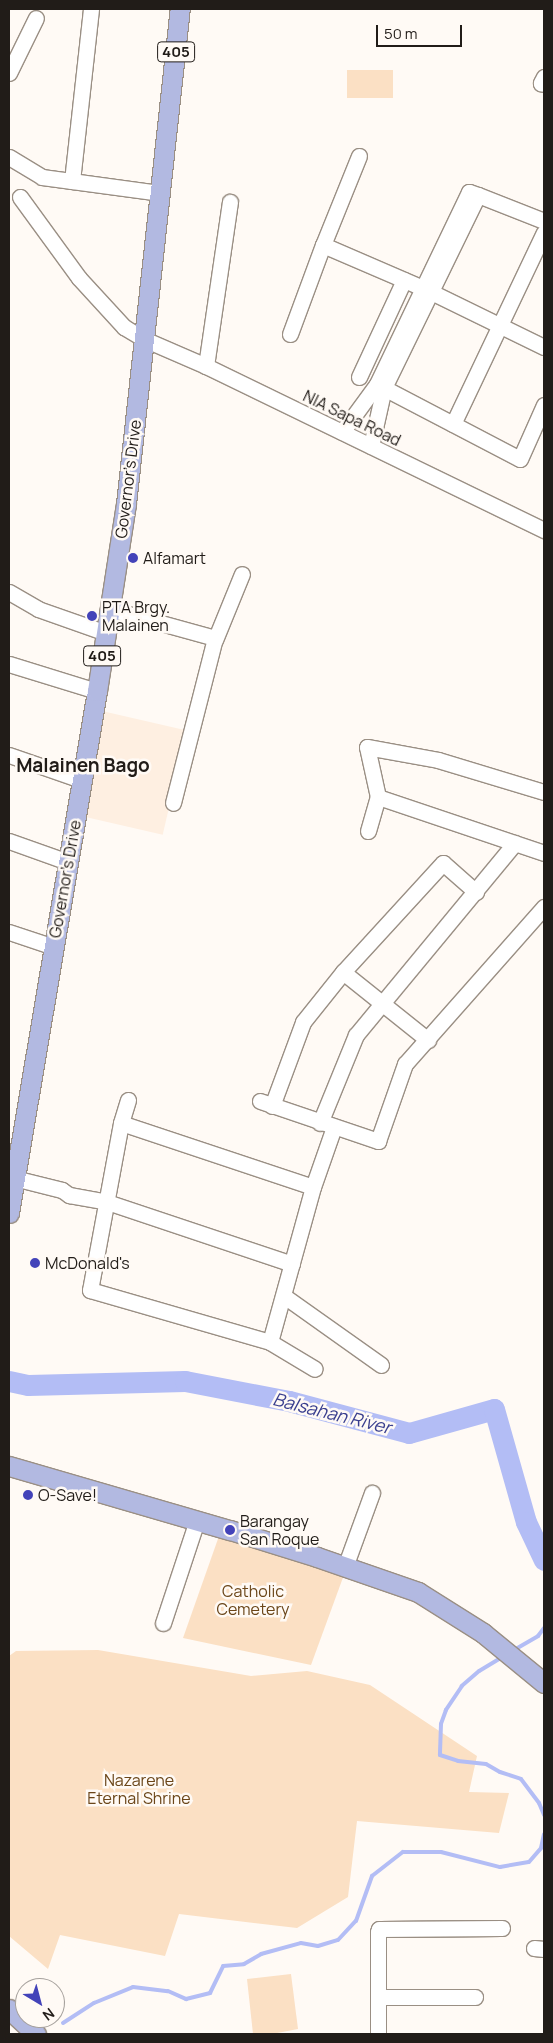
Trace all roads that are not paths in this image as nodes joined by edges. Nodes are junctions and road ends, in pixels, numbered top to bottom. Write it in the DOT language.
graph roads {
  1 [pos="91,9"];
  2 [pos="180,9"];
  3 [pos="36,18"];
  4 [pos="9,73"];
  5 [pos="544,77"];
  6 [pos="544,84"];
  7 [pos="359,156"];
  8 [pos="9,157"];
  9 [pos="72,181"];
  10 [pos="161,192"];
  11 [pos="20,197"];
  12 [pos="230,202"];
  13 [pos="544,221"];
  14 [pos="544,232"];
  15 [pos="323,245"];
  16 [pos="404,280"];
  17 [pos="427,290"];
  18 [pos="501,327"];
  19 [pos="290,334"];
  20 [pos="144,339"];
  21 [pos="544,347"];
  22 [pos="206,366"];
  23 [pos="359,377"];
  24 [pos="380,386"];
  25 [pos="544,405"];
  26 [pos="453,424"];
  27 [pos="342,432"];
  28 [pos="370,446"];
  29 [pos="544,530"];
  30 [pos="242,574"];
  31 [pos="9,592"];
  32 [pos="110,609"];
  33 [pos="106,632"];
  34 [pos="215,640"];
  35 [pos="9,664"];
  36 [pos="96,691"];
  37 [pos="9,756"];
  38 [pos="81,780"];
  39 [pos="544,792"];
  40 [pos="378,797"];
  41 [pos="173,803"];
  42 [pos="368,831"];
  43 [pos="9,841"];
  44 [pos="515,843"];
  45 [pos="544,853"];
  46 [pos="68,862"];
  47 [pos="476,892"];
  48 [pos="544,907"];
  49 [pos="9,932"];
  50 [pos="54,947"];
  51 [pos="344,972"];
  52 [pos="382,1002"];
  53 [pos="428,1040"];
  54 [pos="128,1100"];
  55 [pos="121,1123"];
  56 [pos="327,1125"];
  57 [pos="20,1185"];
  58 [pos="313,1187"];
  59 [pos="107,1202"];
  60 [pos="9,1213"];
  61 [pos="292,1264"];
  62 [pos="284,1296"];
  63 [pos="270,1342"];
  64 [pos="381,1366"];
  65 [pos="315,1369"];
  66 [pos="9,1466"];
  67 [pos="372,1493"];
  68 [pos="197,1520"];
  69 [pos="345,1567"];
  70 [pos="163,1623"];
  71 [pos="544,1683"];
  72 [pos="502,1928"];
  73 [pos="380,1996"];
  74 [pos="475,1998"];
  75 [pos="9,2009"];
  76 [pos="36,2034"];
  77 [pos="378,2034"];
  1 -- 9 [label="street"];
  2 -- 10 [label="main road, Governor's Drive / 405"];
  3 -- 4 [label="street"];
  5 -- 6 [label="street"];
  7 -- 15 [label="street"];
  8 -- 9 [label="street"];
  9 -- 10 [label="street"];
  10 -- 20 [label="main road, Governor's Drive / 405"];
  11 -- 20 [label="street, NIA Sapa Road"];
  12 -- 22 [label="street"];
  13 -- 17 [label="street"];
  14 -- 18 [label="street"];
  15 -- 16 [label="street"];
  15 -- 19 [label="street"];
  16 -- 17 [label="street"];
  16 -- 23 [label="street"];
  17 -- 18 [label="street"];
  17 -- 24 [label="street"];
  18 -- 21 [label="street"];
  18 -- 26 [label="street"];
  20 -- 22 [label="street, NIA Sapa Road"];
  20 -- 32 [label="main road, Governor's Drive / 405"];
  22 -- 27 [label="street, NIA Sapa Road"];
  24 -- 26 [label="street"];
  24 -- 27 [label="street"];
  24 -- 28 [label="street"];
  25 -- 26 [label="street"];
  27 -- 28 [label="street, NIA Sapa Road"];
  28 -- 29 [label="street, NIA Sapa Road"];
  30 -- 34 [label="street"];
  31 -- 33 [label="street"];
  32 -- 33 [label="main road, Governor's Drive / 405"];
  32 -- 34 [label="street"];
  33 -- 36 [label="main road, Governor's Drive / 405"];
  34 -- 41 [label="street"];
  35 -- 36 [label="street"];
  36 -- 38 [label="main road, Governor's Drive / 405"];
  37 -- 38 [label="street"];
  38 -- 46 [label="main road, Governor's Drive / 405"];
  39 -- 40 [label="street"];
  40 -- 42 [label="street"];
  40 -- 44 [label="street"];
  43 -- 46 [label="street"];
  44 -- 45 [label="street"];
  44 -- 47 [label="street"];
  46 -- 50 [label="main road, Governor's Drive / 405"];
  47 -- 51 [label="street"];
  47 -- 52 [label="street"];
  48 -- 53 [label="street"];
  49 -- 50 [label="street"];
  50 -- 57 [label="main road, Governor's Drive / 405"];
  51 -- 52 [label="street"];
  51 -- 56 [label="street"];
  52 -- 53 [label="street"];
  52 -- 56 [label="street"];
  53 -- 56 [label="street"];
  54 -- 55 [label="street"];
  55 -- 58 [label="street"];
  55 -- 59 [label="street"];
  56 -- 58 [label="street"];
  57 -- 59 [label="street"];
  57 -- 60 [label="main road, Governor's Drive / 405"];
  58 -- 61 [label="street"];
  59 -- 61 [label="street"];
  59 -- 63 [label="street"];
  61 -- 62 [label="street"];
  62 -- 63 [label="street"];
  62 -- 64 [label="street"];
  63 -- 65 [label="street"];
  66 -- 68 [label="main road"];
  67 -- 69 [label="street"];
  68 -- 69 [label="main road"];
  68 -- 70 [label="street"];
  69 -- 71 [label="main road"];
  72 -- 73 [label="street"];
  73 -- 74 [label="street"];
  73 -- 77 [label="street"];
  75 -- 76 [label="main road"];
}
